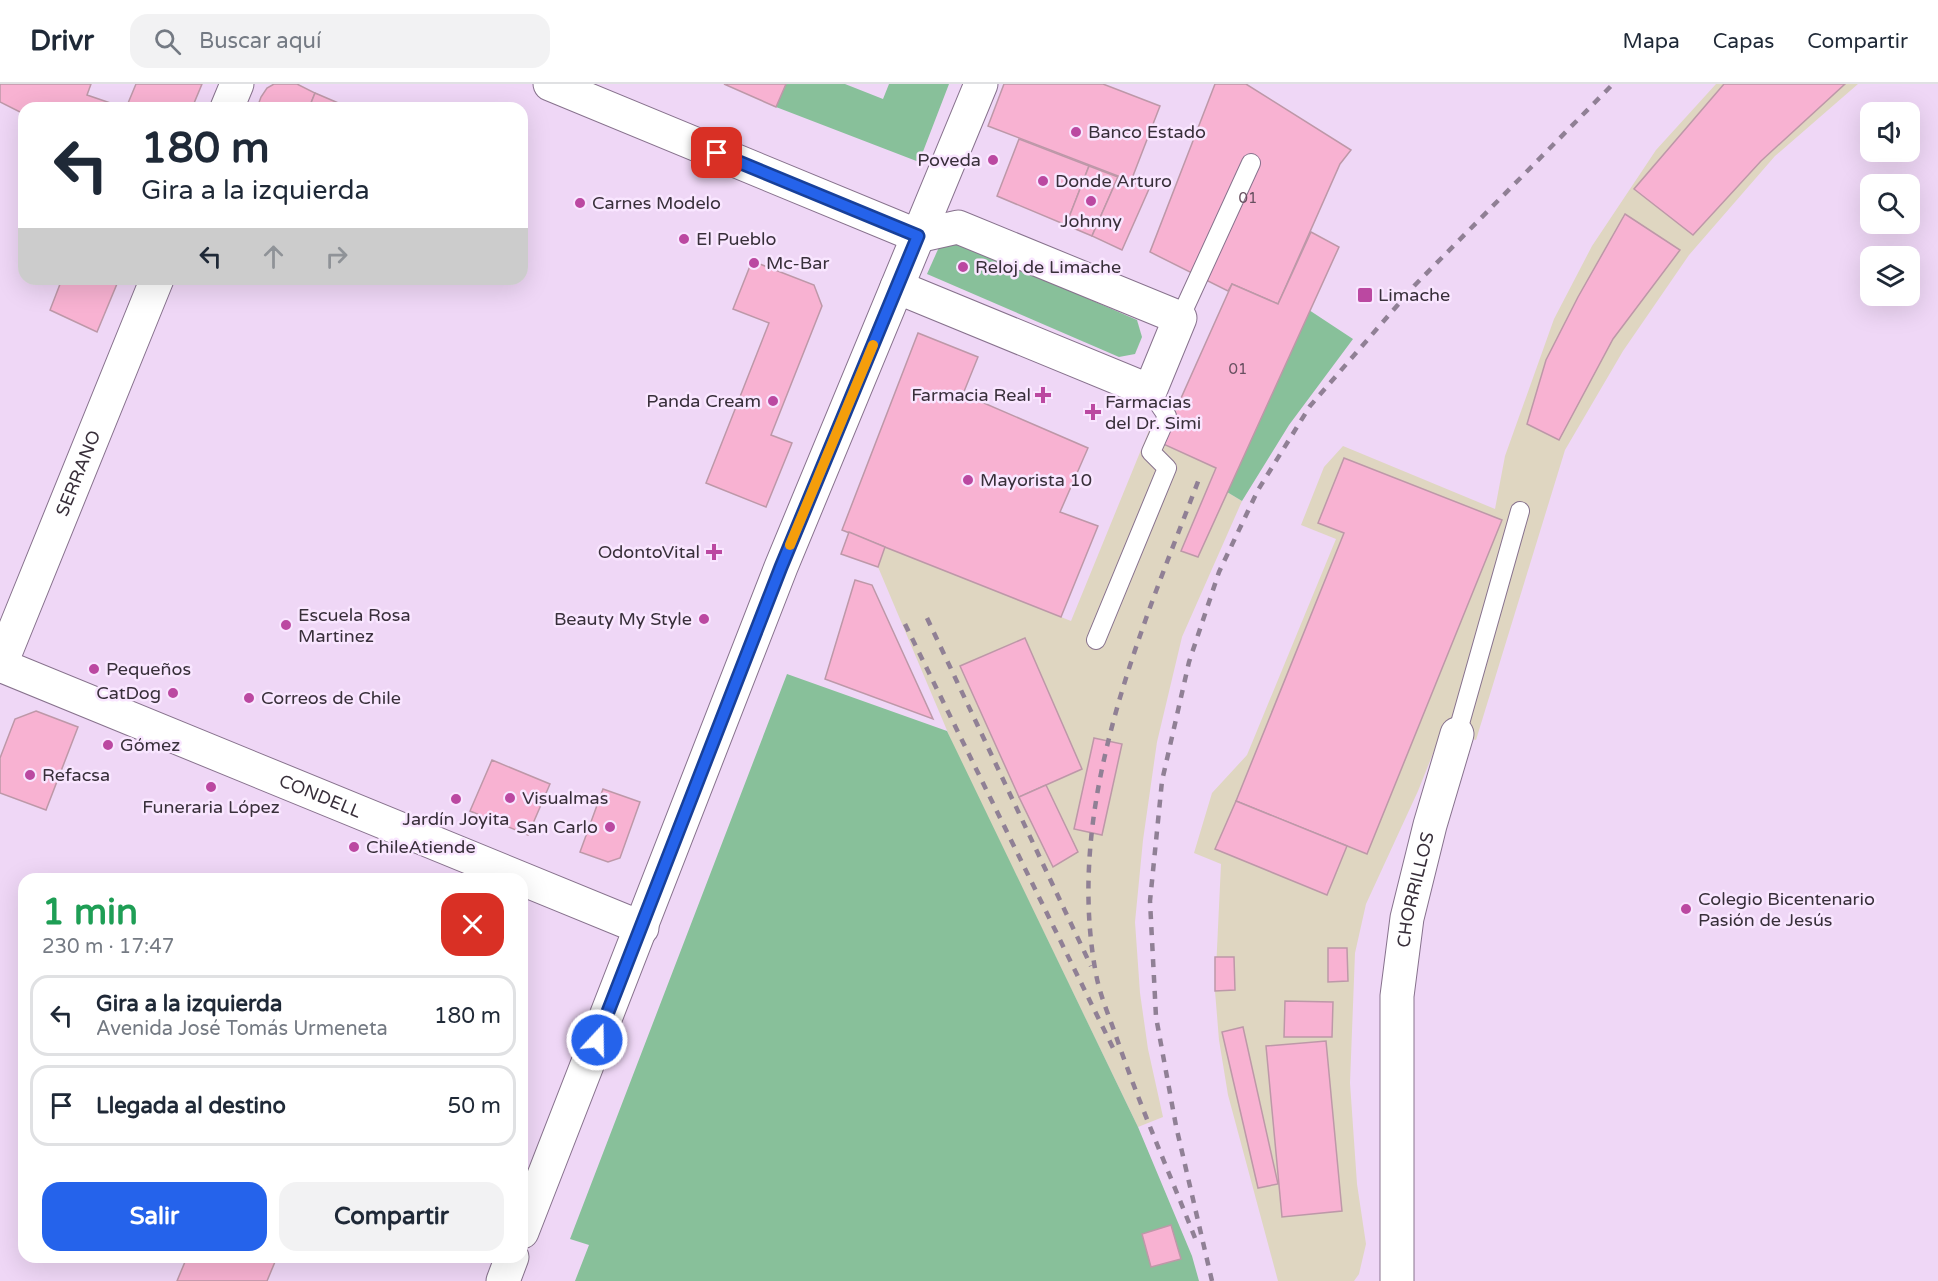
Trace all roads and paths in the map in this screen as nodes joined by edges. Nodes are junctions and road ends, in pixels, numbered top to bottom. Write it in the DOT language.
graph roads {
  1 [pos="237,84"];
  2 [pos="550,84"];
  3 [pos="981,84"];
  4 [pos="230,102"];
  5 [pos="1251,163"];
  6 [pos="918,236"];
  7 [pos="155,285"];
  8 [pos="897,287"];
  9 [pos="1180,318"];
  10 [pos="1149,391"];
  11 [pos="1520,511"];
  12 [pos="1096,640"];
  13 [pos="0,666"];
  14 [pos="1457,734"];
  15 [pos="507,873"];
  16 [pos="528,881"];
  17 [pos="642,928"];
  18 [pos="528,1217"];
  19 [pos="510,1263"];
  20 [pos="503,1281"];
  21 [pos="1396,1281"];
  1 -- 4 [label="street"];
  2 -- 6 [label="street"];
  3 -- 6 [label="street"];
  5 -- 9 [label="lane"];
  6 -- 8 [label="street"];
  6 -- 9 [label="street"];
  7 -- 13 [label="street, SERRANO"];
  8 -- 10 [label="street"];
  8 -- 17 [label="street"];
  9 -- 10 [label="street"];
  10 -- 12 [label="lane"];
  11 -- 14 [label="lane, CHORRILLOS"];
  13 -- 15 [label="street, CONDELL"];
  14 -- 21 [label="street, CHORRILLOS"];
  16 -- 17 [label="street, CONDELL"];
  17 -- 18 [label="street"];
  19 -- 20 [label="street"];
}
